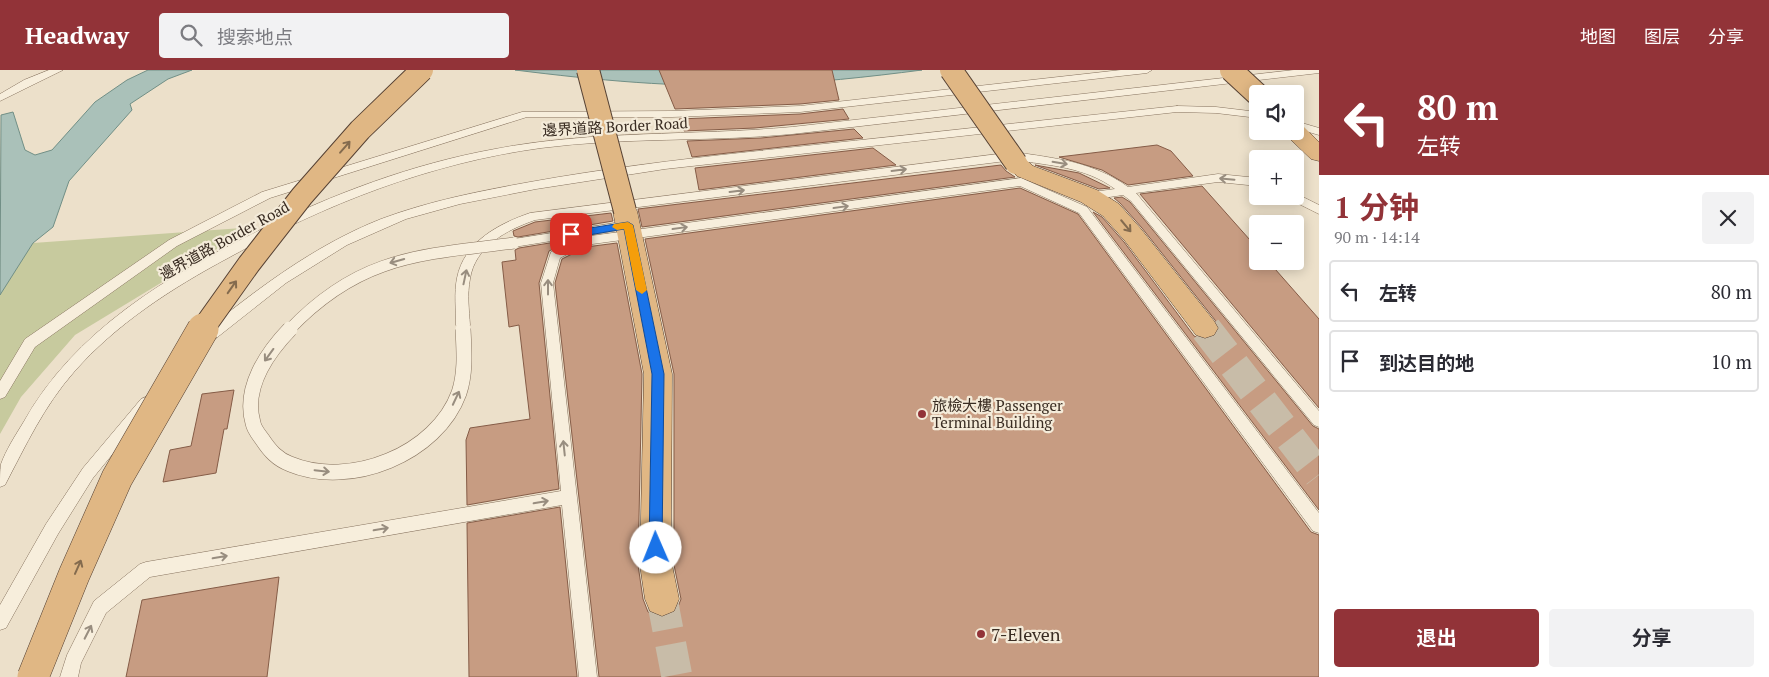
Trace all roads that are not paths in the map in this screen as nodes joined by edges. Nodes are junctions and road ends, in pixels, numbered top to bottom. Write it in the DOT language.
graph roads {
  1 [pos="58,70"];
  2 [pos="422,70"];
  3 [pos="588,70"];
  4 [pos="951,70"];
  5 [pos="1147,70"];
  6 [pos="1231,70"];
  7 [pos="1319,70"];
  8 [pos="1249,87"];
  9 [pos="0,98"];
  10 [pos="1249,114"];
  11 [pos="1304,127"];
  12 [pos="1319,132"];
  13 [pos="1304,140"];
  14 [pos="1319,154"];
  15 [pos="1249,181"];
  16 [pos="1088,196"];
  17 [pos="1304,202"];
  18 [pos="1319,210"];
  19 [pos="626,218"];
  20 [pos="1205,328"];
  21 [pos="0,393"];
  22 [pos="1319,421"];
  23 [pos="0,480"];
  24 [pos="569,497"];
  25 [pos="1319,526"];
  26 [pos="662,599"];
  27 [pos="0,622"];
  28 [pos="33,677"];
  29 [pos="69,677"];
  30 [pos="588,677"];
  1 -- 9 [label="lane"];
  28 -- 2 [label="highway, one-way, bridge"];
  3 -- 19 [label="highway, bridge"];
  4 -- 16 [label="highway, bridge"];
  5 -- 21 [label="lane"];
  6 -- 8 [label="highway, bridge"];
  7 -- 23 [label="lane, 邊界道路 Border Road"];
  10 -- 27 [label="lane"];
  11 -- 12 [label="lane"];
  13 -- 14 [label="highway"];
  15 -- 16 [label="lane, one-way"];
  16 -- 20 [label="highway, one-way"];
  17 -- 18 [label="lane"];
  19 -- 22 [label="lane, one-way, bridge"];
  19 -- 26 [label="highway"];
  24 -- 25 [label="lane, one-way"];
  29 -- 24 [label="lane, one-way"];
  24 -- 30 [label="lane"];
}
